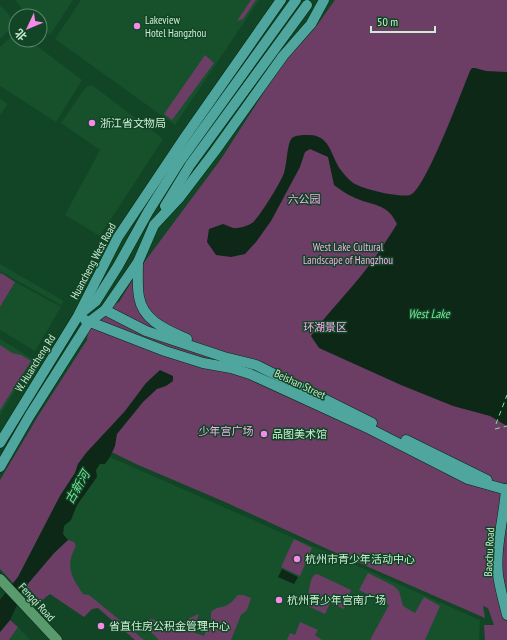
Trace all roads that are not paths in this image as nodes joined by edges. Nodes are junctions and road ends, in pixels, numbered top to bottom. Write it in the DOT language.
graph roads {
  1 [pos="281,0"];
  2 [pos="296,0"];
  3 [pos="324,0"];
  4 [pos="306,5"];
  5 [pos="154,225"];
  6 [pos="138,262"];
  7 [pos="105,310"];
  8 [pos="78,316"];
  9 [pos="89,322"];
  10 [pos="224,357"];
  11 [pos="0,443"];
  12 [pos="0,467"];
  13 [pos="507,490"];
  14 [pos="1,581"];
  15 [pos="507,615"];
  16 [pos="57,640"];
  1 -- 8 [label="main road, Huancheng West Road"];
  2 -- 8 [label="main road, Huancheng West Road"];
  3 -- 5 [label="main road"];
  4 -- 5 [label="main road"];
  5 -- 6 [label="main road"];
  6 -- 7 [label="main road"];
  6 -- 10 [label="main road"];
  7 -- 9 [label="main road"];
  7 -- 10 [label="main road, Beishan Street"];
  8 -- 9 [label="main road, Beishan Street"];
  8 -- 11 [label="main road, W. Huancheng Rd"];
  9 -- 12 [label="main road"];
  9 -- 13 [label="main road, Beishan Street"];
  10 -- 13 [label="main road, Beishan Street"];
  13 -- 15 [label="main road, Baochu Road"];
  14 -- 16 [label="street, Fengqi Road"];
}
